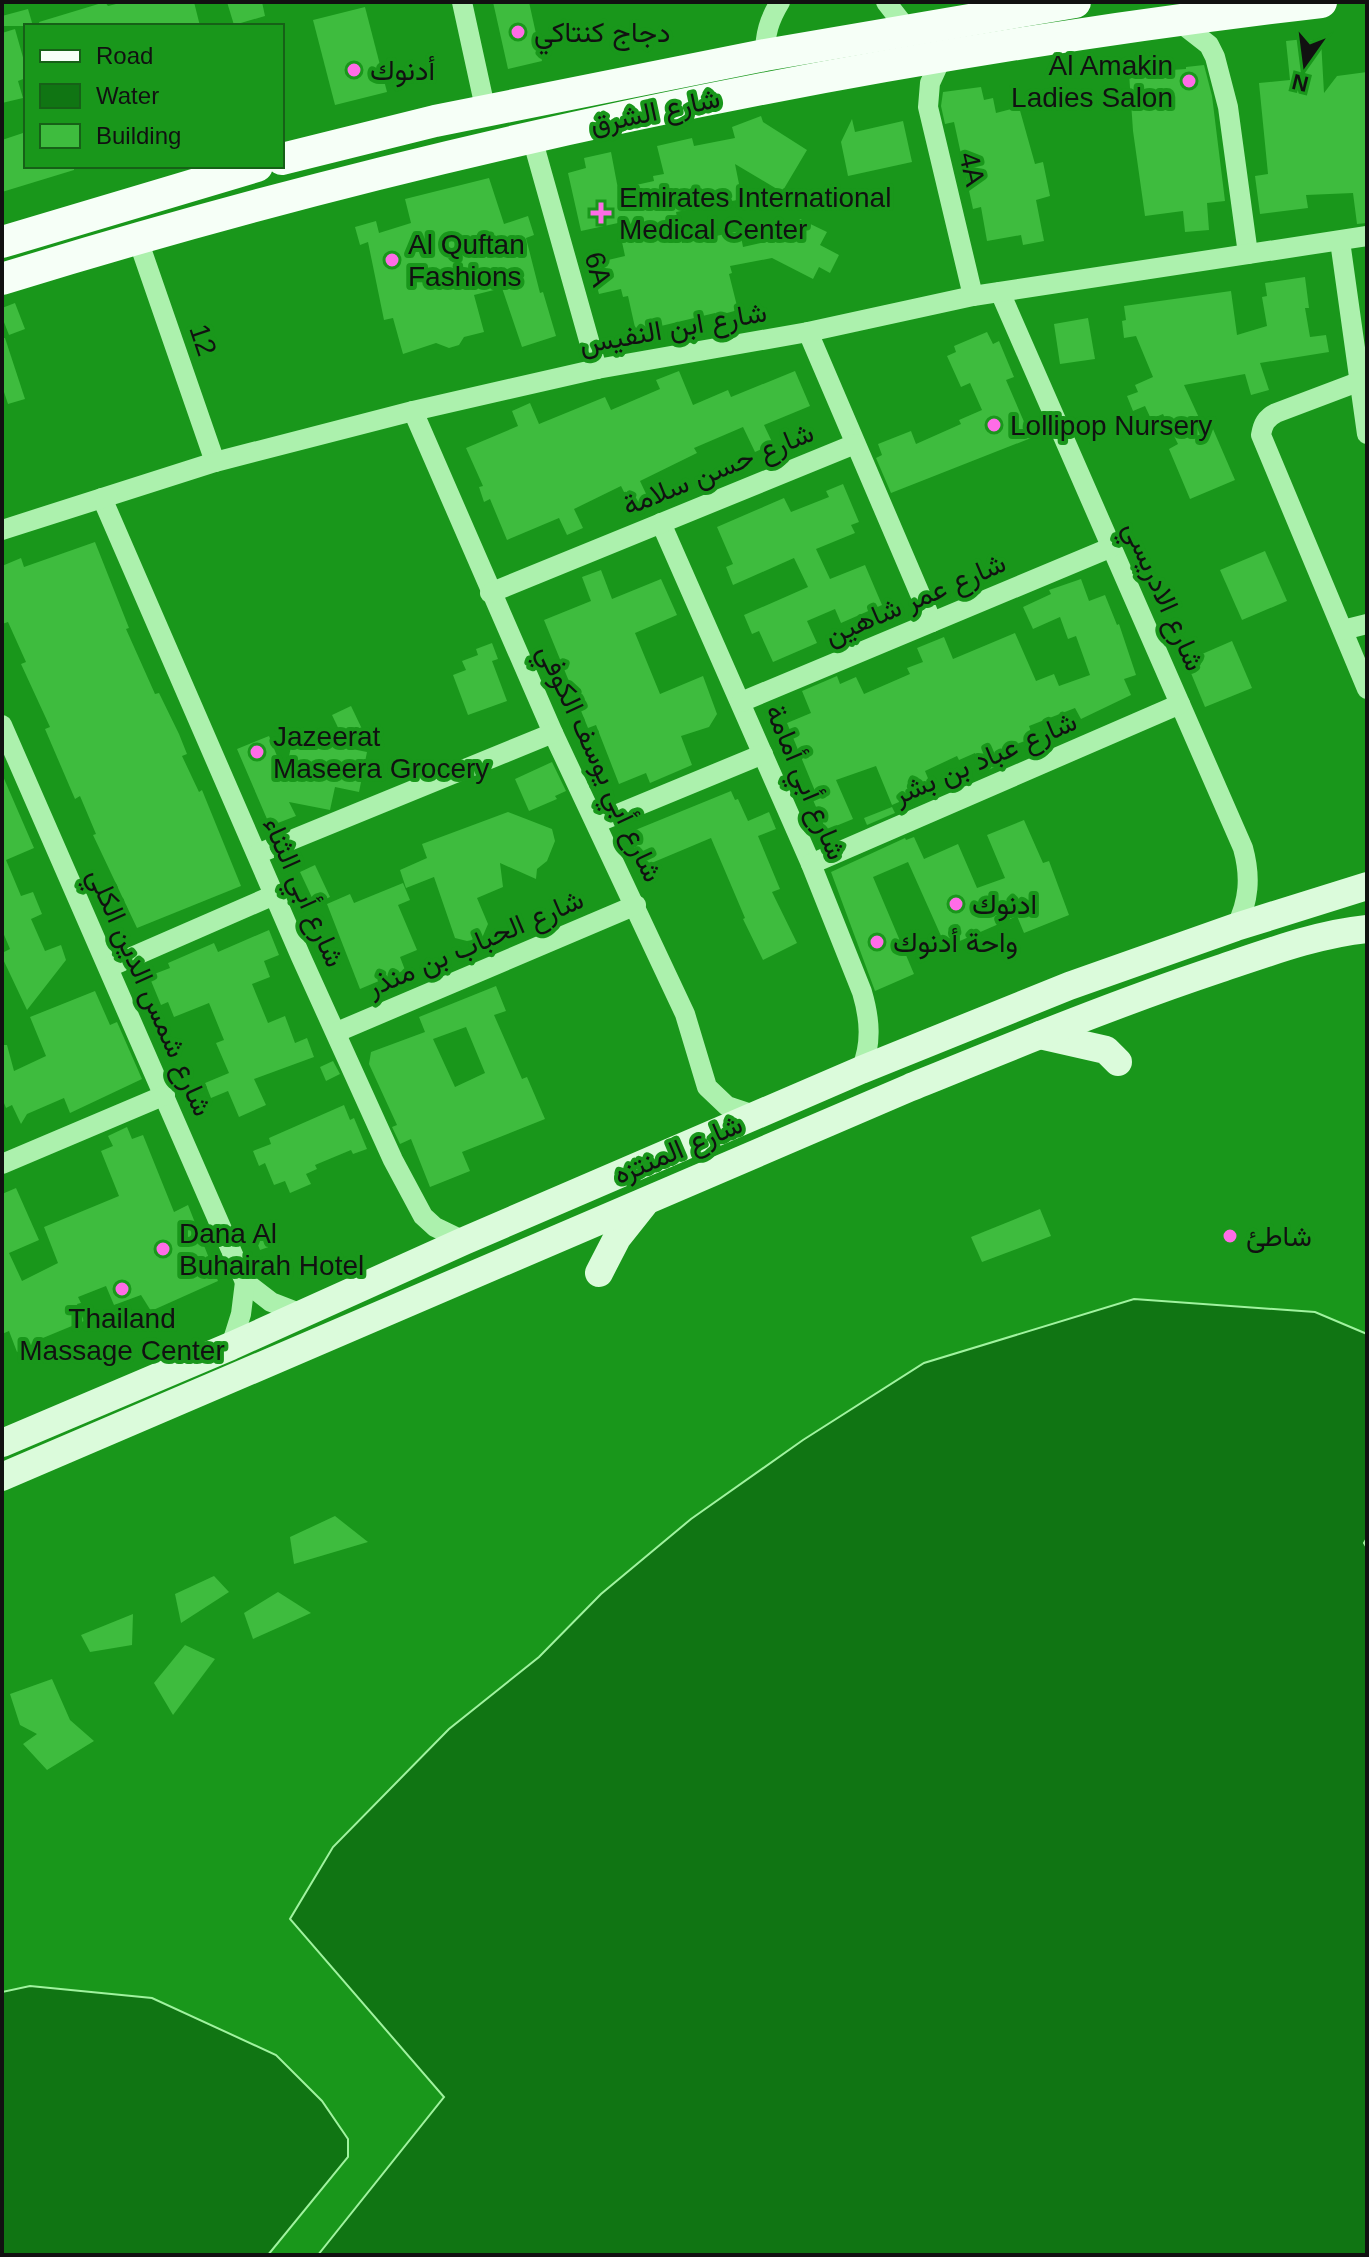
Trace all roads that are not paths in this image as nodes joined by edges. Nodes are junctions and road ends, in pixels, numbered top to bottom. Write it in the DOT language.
graph roads {
  1 [pos="462,2"];
  2 [pos="780,2"];
  3 [pos="886,2"];
  4 [pos="1075,2"];
  5 [pos="1321,2"];
  6 [pos="1007,7"];
  7 [pos="1177,20"];
  8 [pos="907,29"];
  9 [pos="765,55"];
  10 [pos="942,57"];
  11 [pos="486,112"];
  12 [pos="532,138"];
  13 [pos="284,159"];
  14 [pos="250,168"];
  15 [pos="1367,236"];
  16 [pos="137,237"];
  17 [pos="1340,241"];
  18 [pos="2,242"];
  19 [pos="1248,254"];
  20 [pos="2,279"];
  21 [pos="1000,292"];
  22 [pos="973,296"];
  23 [pos="808,332"];
  24 [pos="597,369"];
  25 [pos="1358,382"];
  26 [pos="413,411"];
  27 [pos="1367,434"];
  28 [pos="855,444"];
  29 [pos="215,462"];
  30 [pos="102,498"];
  31 [pos="661,523"];
  32 [pos="2,530"];
  33 [pos="1112,547"];
  34 [pos="490,593"];
  35 [pos="932,622"];
  36 [pos="1367,624"];
  37 [pos="1343,630"];
  38 [pos="1367,689"];
  39 [pos="741,702"];
  40 [pos="1180,704"];
  41 [pos="3,730"];
  42 [pos="553,733"];
  43 [pos="763,754"];
  44 [pos="596,823"];
  45 [pos="257,854"];
  46 [pos="811,864"];
  47 [pos="1367,886"];
  48 [pos="274,895"];
  49 [pos="636,905"];
  50 [pos="1236,927"];
  51 [pos="1362,927"];
  52 [pos="109,967"];
  53 [pos="337,1032"];
  54 [pos="1040,1035"];
  55 [pos="1118,1062"];
  56 [pos="861,1070"];
  57 [pos="165,1095"];
  58 [pos="757,1116"];
  59 [pos="2,1164"];
  60 [pos="646,1202"];
  61 [pos="464,1241"];
  62 [pos="599,1273"];
  63 [pos="245,1282"];
  64 [pos="302,1314"];
  65 [pos="231,1346"];
  66 [pos="29,1433"];
  67 [pos="2,1443"];
  68 [pos="2,1456"];
  69 [pos="2,1477"];
  1 -- 11 [label="street"];
  2 -- 9 [label="street"];
  3 -- 8 [label="street"];
  4 -- 6 [label="main road, شارع الشرق"];
  5 -- 7 [label="main road, شارع الشرق"];
  6 -- 8 [label="main road, شارع الشرق"];
  7 -- 10 [label="main road, شارع الشرق"];
  7 -- 19 [label="street"];
  8 -- 9 [label="main road, شارع الشرق"];
  9 -- 11 [label="main road, شارع الشرق"];
  10 -- 12 [label="main road, شارع الشرق"];
  10 -- 22 [label="street, 4A"];
  11 -- 13 [label="main road, شارع الشرق"];
  12 -- 16 [label="main road, شارع الشرق"];
  12 -- 24 [label="street, 6A"];
  14 -- 18 [label="main road"];
  15 -- 17 [label="street, شارع ابن النفيس"];
  16 -- 20 [label="main road, شارع الشرق"];
  16 -- 29 [label="street, 12"];
  17 -- 19 [label="street, شارع ابن النفيس"];
  17 -- 25 [label="street"];
  19 -- 21 [label="street, شارع ابن النفيس"];
  21 -- 22 [label="street, شارع ابن النفيس"];
  21 -- 33 [label="street, شارع الادريسي"];
  22 -- 23 [label="street, شارع ابن النفيس"];
  23 -- 24 [label="street, شارع ابن النفيس"];
  23 -- 28 [label="street, شارع حسن سلامة"];
  24 -- 26 [label="street, شارع ابن النفيس"];
  25 -- 27 [label="street"];
  25 -- 37 [label="street"];
  26 -- 29 [label="street, شارع ابن النفيس"];
  26 -- 34 [label="street, شارع أبي يوسف الكوفي"];
  28 -- 31 [label="street, شارع حسن سلامة"];
  28 -- 35 [label="street"];
  29 -- 30 [label="street, شارع ابن النفيس"];
  30 -- 32 [label="street, شارع ابن النفيس"];
  30 -- 45 [label="street, شارع أبي الثناء"];
  31 -- 34 [label="street, شارع حسن سلامة"];
  31 -- 39 [label="street, شارع أبي أمامة"];
  33 -- 35 [label="street, شارع عمر شاهين"];
  33 -- 40 [label="street, شارع الادريسي"];
  34 -- 42 [label="street, شارع أبي يوسف الكوفي"];
  35 -- 39 [label="street, شارع عمر شاهين"];
  36 -- 37 [label="street"];
  37 -- 38 [label="street"];
  39 -- 43 [label="street, شارع أبي أمامة"];
  40 -- 46 [label="street, شارع عباد بن بشر"];
  40 -- 50 [label="street, شارع الادريسي"];
  41 -- 52 [label="street, شارع شمس الدين الكلي"];
  42 -- 44 [label="street, شارع أبي يوسف الكوفي"];
  42 -- 45 [label="street"];
  43 -- 44 [label="street"];
  43 -- 46 [label="street, شارع أبي أمامة"];
  44 -- 49 [label="street, شارع أبي يوسف الكوفي"];
  45 -- 48 [label="street, شارع أبي الثناء"];
  46 -- 56 [label="street, شارع أبي أمامة"];
  47 -- 50 [label="main road, شارع المنتزه"];
  48 -- 52 [label="street"];
  48 -- 53 [label="street, شارع أبي الثناء"];
  49 -- 53 [label="street, شارع الحباب بن منذر"];
  49 -- 58 [label="street, شارع أبي يوسف الكوفي"];
  50 -- 56 [label="main road, شارع المنتزه"];
  51 -- 54 [label="main road, شارع المنتزه"];
  52 -- 57 [label="street, شارع شمس الدين الكلي"];
  53 -- 61 [label="street, شارع أبي الثناء"];
  54 -- 55 [label="main road"];
  54 -- 60 [label="main road, شارع المنتزه"];
  56 -- 58 [label="main road, شارع المنتزه"];
  57 -- 59 [label="street"];
  57 -- 63 [label="street, شارع شمس الدين الكلي"];
  58 -- 61 [label="main road, شارع المنتزه"];
  60 -- 62 [label="main road"];
  60 -- 69 [label="main road, شارع المنتزه"];
  61 -- 64 [label="main road, شارع المنتزه"];
  63 -- 64 [label="street"];
  63 -- 65 [label="street"];
  64 -- 65 [label="main road, شارع المنتزه"];
  65 -- 66 [label="main road, شارع المنتزه"];
  66 -- 67 [label="main road, شارع المنتزه"];
  66 -- 68 [label="main road"];
}
